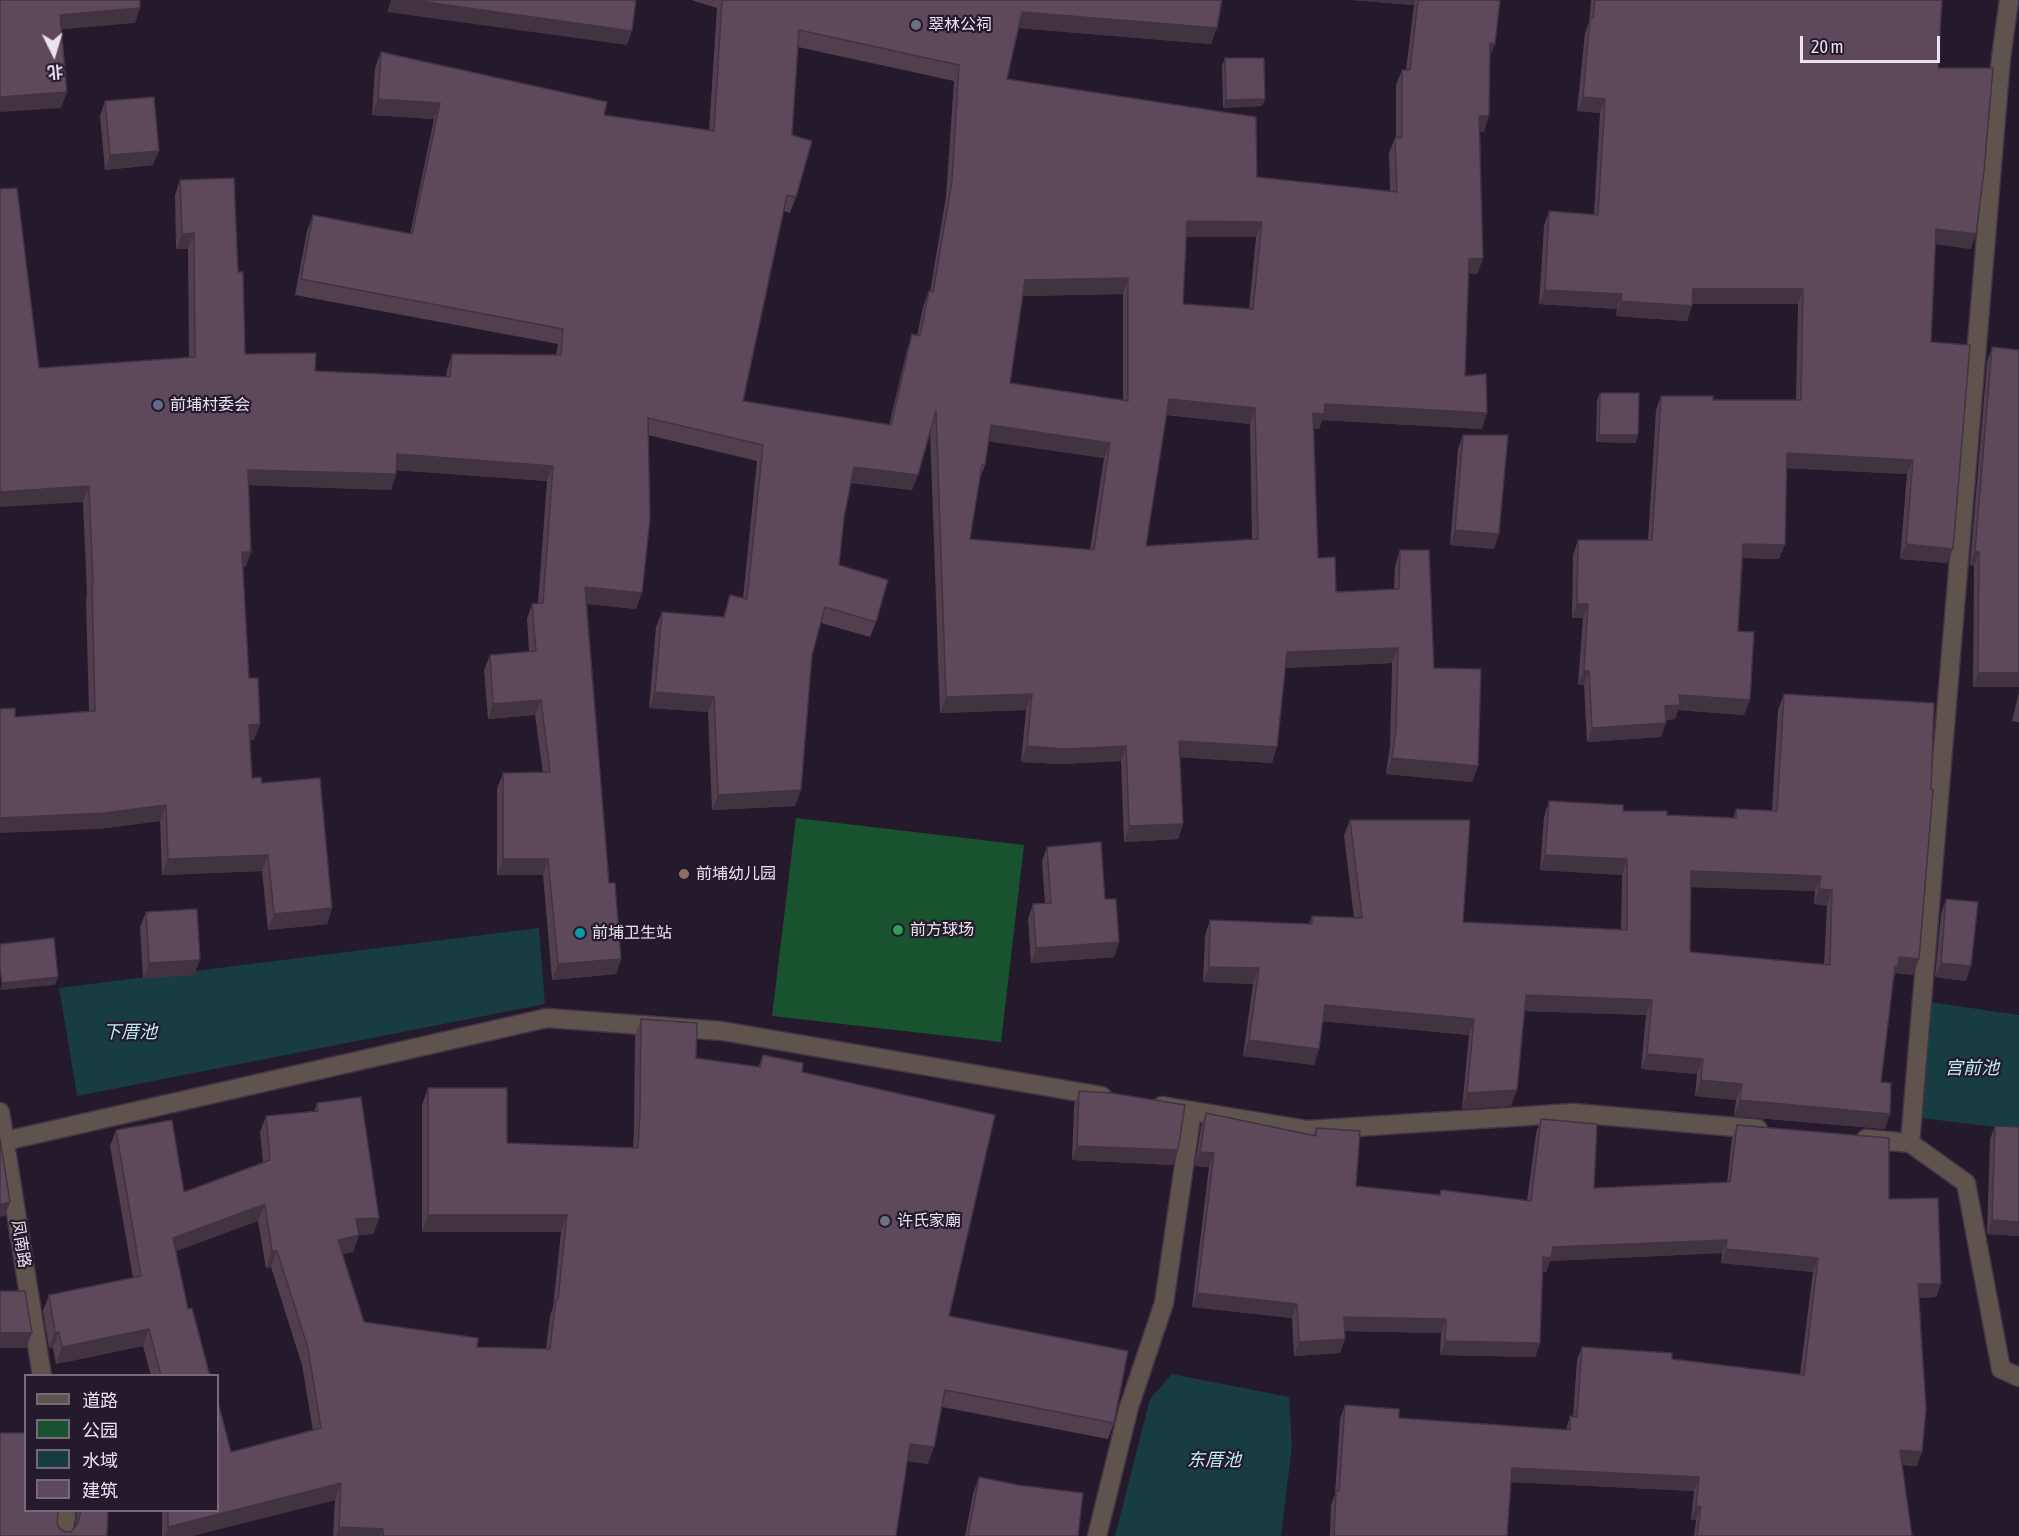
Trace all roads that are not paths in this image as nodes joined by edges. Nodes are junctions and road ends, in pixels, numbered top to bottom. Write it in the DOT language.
graph roads {
  1 [pos="2008,0"];
  2 [pos="1121,1099"];
  3 [pos="1144,1103"];
  4 [pos="1192,1111"];
  5 [pos="0,1113"];
  6 [pos="1771,1130"];
  7 [pos="1852,1137"];
  8 [pos="5,1141"];
  9 [pos="1910,1143"];
  10 [pos="42,1374"];
  11 [pos="2019,1377"];
  12 [pos="65,1512"];
  13 [pos="62,1536"];
  14 [pos="1097,1536"];
  1 -- 9 [label="street"];
  2 -- 8 [label="street"];
  3 -- 4 [label="street"];
  4 -- 6 [label="street"];
  4 -- 14 [label="street"];
  5 -- 8 [label="street, 凤南路"];
  7 -- 9 [label="street"];
  8 -- 10 [label="street, 凤南路"];
  9 -- 11 [label="street"];
  12 -- 13 [label="street"];
}
